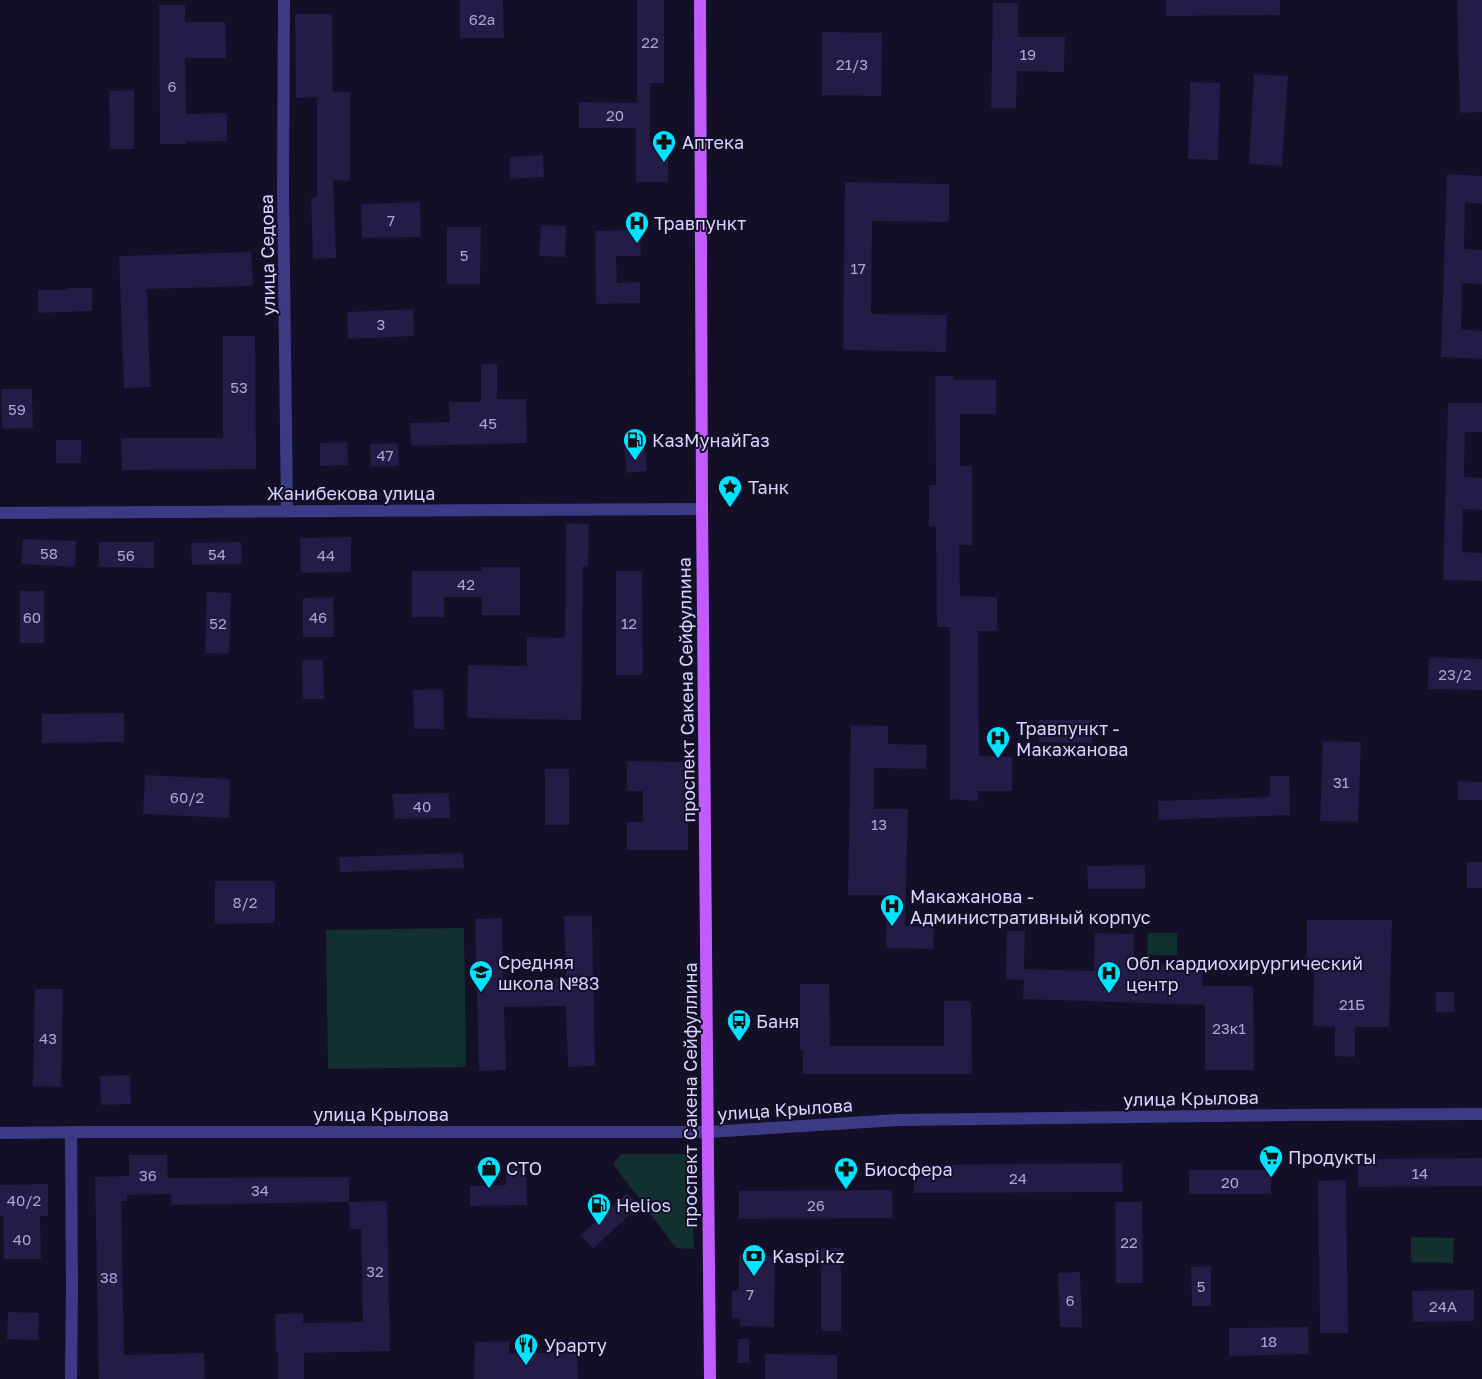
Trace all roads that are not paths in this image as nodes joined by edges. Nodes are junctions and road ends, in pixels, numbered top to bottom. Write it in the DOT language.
graph roads {
  1 [pos="284,0"];
  2 [pos="700,0"];
  3 [pos="702,509"];
  4 [pos="287,510"];
  5 [pos="0,513"];
  6 [pos="1482,1114"];
  7 [pos="71,1132"];
  8 [pos="708,1132"];
  9 [pos="0,1133"];
  10 [pos="70,1379"];
  11 [pos="710,1379"];
  1 -- 4 [label="street, улица Седова"];
  2 -- 3 [label="main road, проспект Сакена Сейфуллина"];
  3 -- 4 [label="street, Жанибекова улица"];
  3 -- 8 [label="main road, проспект Сакена Сейфуллина"];
  4 -- 5 [label="street, Жанибекова улица"];
  6 -- 8 [label="street, улица Крылова"];
  7 -- 8 [label="street, улица Крылова"];
  7 -- 9 [label="street, улица Крылова"];
  7 -- 10 [label="street"];
  8 -- 11 [label="main road, проспект Сакена Сейфуллина"];
}
